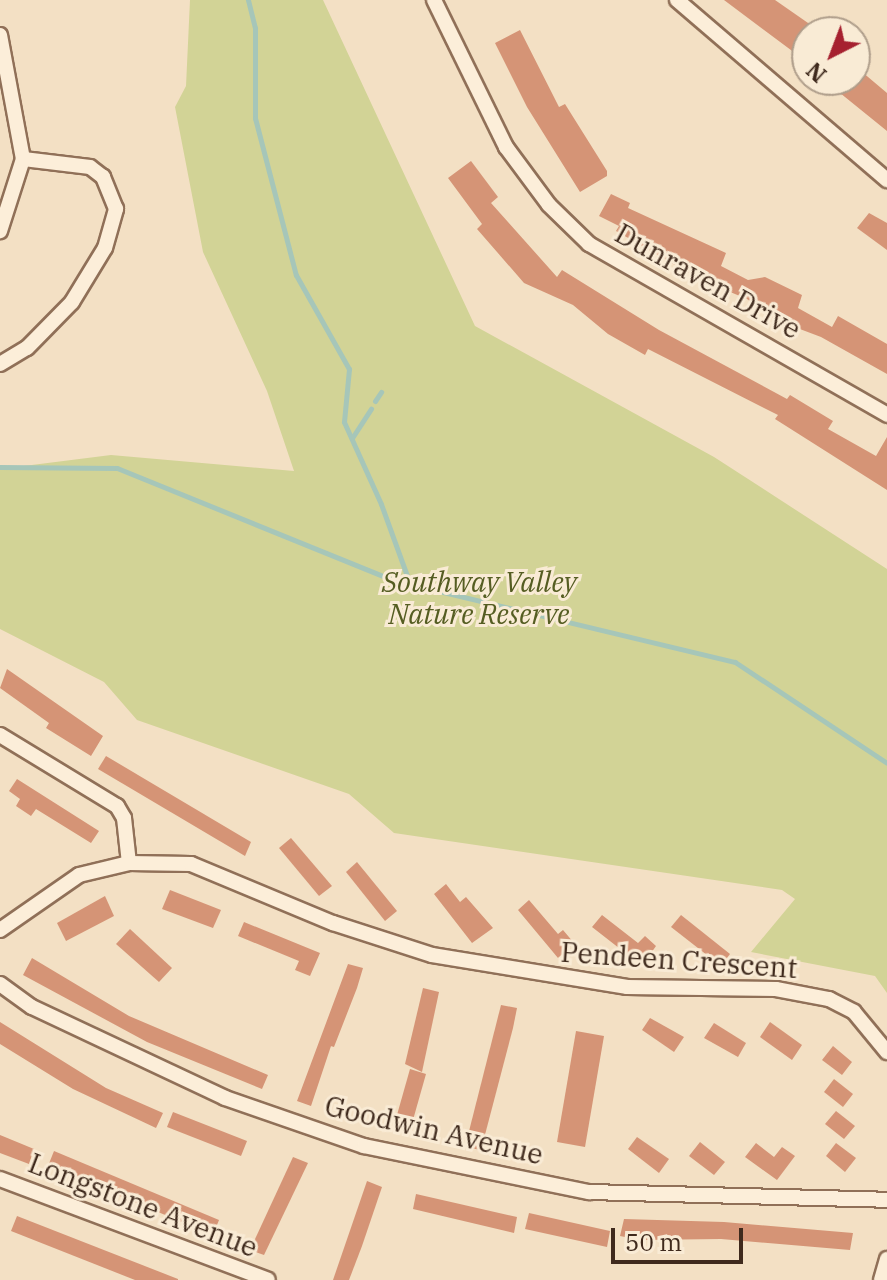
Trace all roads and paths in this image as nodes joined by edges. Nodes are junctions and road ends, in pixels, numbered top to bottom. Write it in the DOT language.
graph roads {
  1 [pos="434,0"];
  2 [pos="677,0"];
  3 [pos="0,35"];
  4 [pos="3,59"];
  5 [pos="23,159"];
  6 [pos="887,180"];
  7 [pos="0,231"];
  8 [pos="0,364"];
  9 [pos="887,415"];
  10 [pos="0,735"];
  11 [pos="129,863"];
  12 [pos="0,930"];
  13 [pos="0,984"];
  14 [pos="887,1052"];
  15 [pos="0,1179"];
  16 [pos="887,1200"];
  17 [pos="887,1259"];
  18 [pos="268,1280"];
  19 [pos="881,1280"];
  1 -- 9 [label="street, Dunraven Drive"];
  2 -- 6 [label="street"];
  3 -- 4 [label="street"];
  4 -- 5 [label="street"];
  5 -- 7 [label="street"];
  5 -- 8 [label="street"];
  10 -- 11 [label="street"];
  11 -- 12 [label="street, Pendeen Crescent"];
  11 -- 14 [label="street, Pendeen Crescent"];
  13 -- 16 [label="street, Goodwin Avenue"];
  15 -- 18 [label="street, Longstone Avenue"];
  17 -- 19 [label="street"];
}
